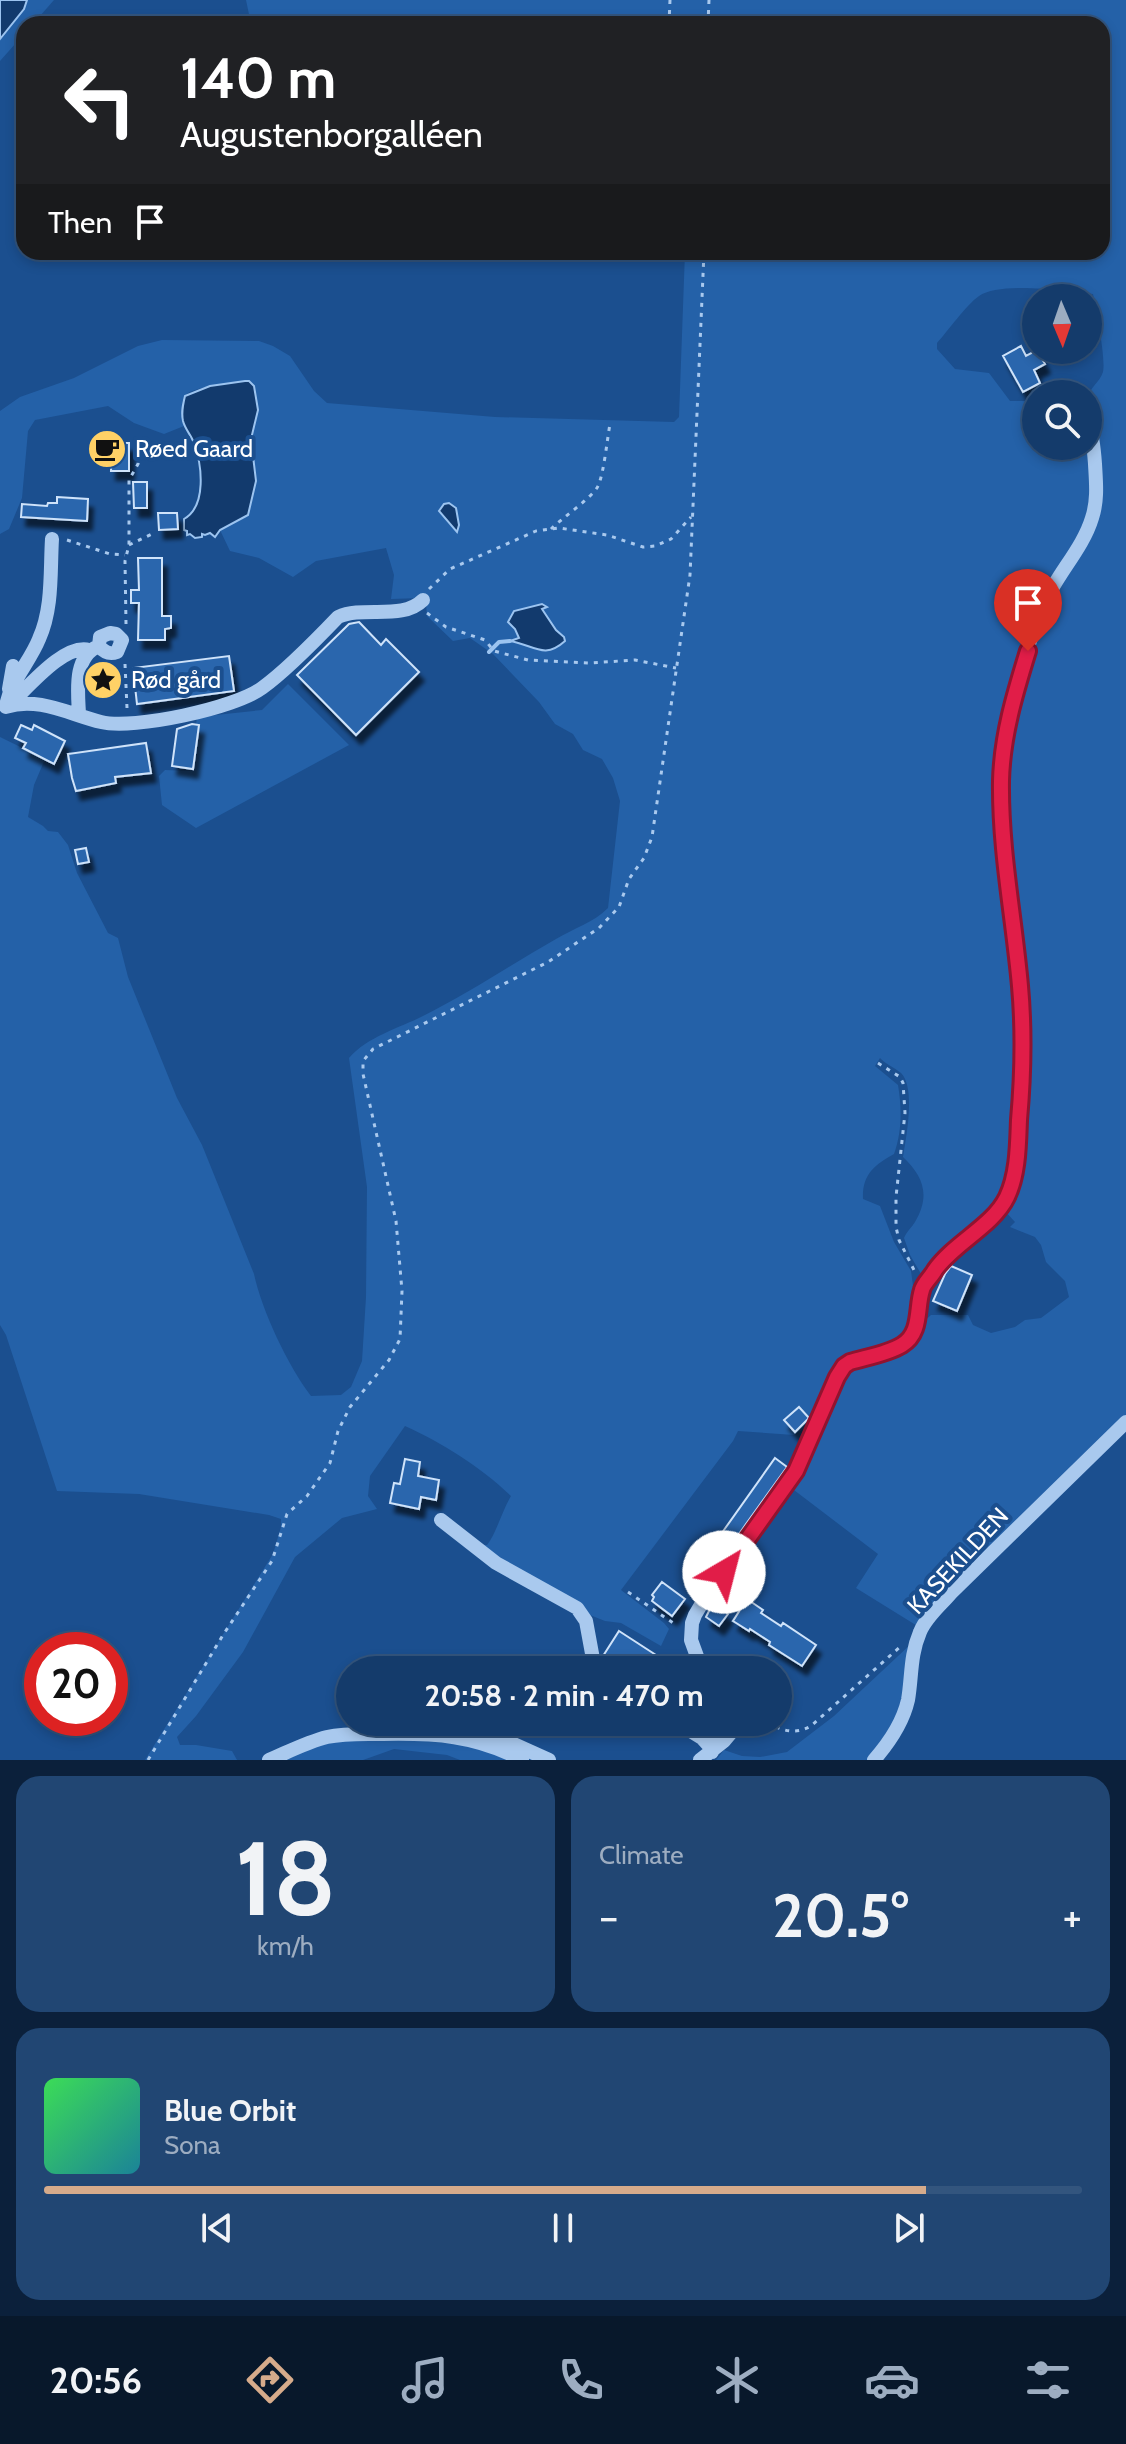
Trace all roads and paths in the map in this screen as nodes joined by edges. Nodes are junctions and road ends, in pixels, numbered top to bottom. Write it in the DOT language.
graph roads {
  1 [pos="704,260"];
  2 [pos="610,424"];
  3 [pos="139,455"];
  4 [pos="1094,460"];
  5 [pos="693,514"];
  6 [pos="551,529"];
  7 [pos="156,532"];
  8 [pos="52,539"];
  9 [pos="129,545"];
  10 [pos="126,555"];
  11 [pos="420,603"];
  12 [pos="126,630"];
  13 [pos="94,648"];
  14 [pos="117,652"];
  15 [pos="13,666"];
  16 [pos="676,668"];
  17 [pos="5,705"];
  18 [pos="79,714"];
  19 [pos="129,724"];
  20 [pos="878,1063"];
  21 [pos="922,1288"];
  22 [pos="1126,1422"];
  23 [pos="441,1520"];
  24 [pos="628,1592"];
  25 [pos="690,1633"];
  26 [pos="900,1646"];
  27 [pos="592,1656"];
  28 [pos="696,1656"];
  29 [pos="792,1732"];
  30 [pos="336,1736"];
  31 [pos="450,1736"];
  32 [pos="496,1736"];
  33 [pos="699,1736"];
  34 [pos="728,1736"];
  35 [pos="711,1754"];
  36 [pos="148,1760"];
  37 [pos="269,1760"];
  38 [pos="522,1760"];
  39 [pos="549,1760"];
  40 [pos="700,1760"];
  41 [pos="874,1760"];
  1 -- 5 [label="path"];
  2 -- 6 [label="path"];
  3 -- 9 [label="path"];
  4 -- 21 [label="lane"];
  5 -- 6 [label="path"];
  5 -- 16 [label="path"];
  6 -- 11 [label="path"];
  7 -- 9 [label="path"];
  8 -- 10 [label="path"];
  8 -- 17 [label="lane"];
  9 -- 10 [label="path"];
  10 -- 12 [label="path"];
  11 -- 16 [label="path"];
  11 -- 19 [label="lane"];
  13 -- 14 [label="lane"];
  13 -- 17 [label="lane"];
  13 -- 18 [label="lane"];
  14 -- 19 [label="path"];
  15 -- 17 [label="lane"];
  16 -- 36 [label="path"];
  17 -- 18 [label="lane"];
  18 -- 19 [label="lane"];
  20 -- 21 [label="path"];
  21 -- 25 [label="lane"];
  22 -- 41 [label="lane, KASEKILDEN"];
  23 -- 27 [label="lane"];
  24 -- 25 [label="path"];
  25 -- 28 [label="lane"];
  26 -- 29 [label="path"];
  30 -- 37 [label="lane"];
  31 -- 38 [label="lane"];
  32 -- 39 [label="lane"];
  33 -- 35 [label="lane"];
  34 -- 35 [label="lane"];
  35 -- 40 [label="lane"];
}
